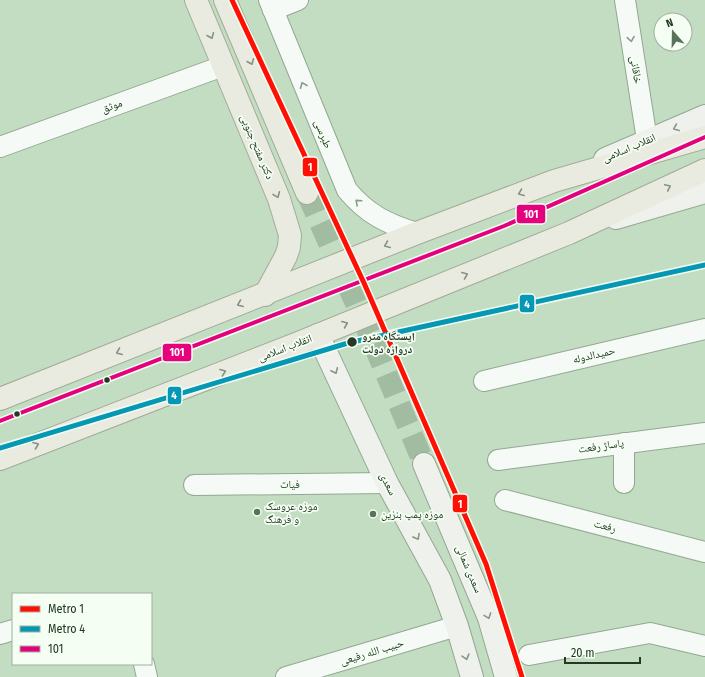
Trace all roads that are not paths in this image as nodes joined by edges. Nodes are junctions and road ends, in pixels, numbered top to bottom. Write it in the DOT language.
graph roads {
  1 [pos="196,0"];
  2 [pos="225,0"];
  3 [pos="298,0"];
  4 [pos="625,0"];
  5 [pos="271,5"];
  6 [pos="224,66"];
  7 [pos="705,116"];
  8 [pos="705,137"];
  9 [pos="647,140"];
  10 [pos="0,147"];
  11 [pos="705,170"];
  12 [pos="554,181"];
  13 [pos="307,192"];
  14 [pos="705,192"];
  15 [pos="416,233"];
  16 [pos="569,233"];
  17 [pos="264,295"];
  18 [pos="705,329"];
  19 [pos="318,335"];
  20 [pos="484,381"];
  21 [pos="0,399"];
  22 [pos="705,433"];
  23 [pos="624,443"];
  24 [pos="0,459"];
  25 [pos="498,460"];
  26 [pos="424,464"];
  27 [pos="387,483"];
  28 [pos="624,483"];
  29 [pos="194,485"];
  30 [pos="505,500"];
  31 [pos="705,552"];
  32 [pos="457,626"];
  33 [pos="12,630"];
  34 [pos="0,634"];
  35 [pos="705,646"];
  36 [pos="529,655"];
  37 [pos="144,665"];
  38 [pos="147,677"];
  39 [pos="286,677"];
  40 [pos="472,677"];
  41 [pos="506,677"];
  1 -- 6 [label="main road, دکتر مفتح جنوبی, one-way"];
  2 -- 13 [label="main road, one-way"];
  3 -- 5 [label="street"];
  4 -- 9 [label="street, خاقانی, one-way"];
  15 -- 5 [label="street, طبرسی, one-way"];
  6 -- 10 [label="street, موثق"];
  6 -- 17 [label="main road, دکتر مفتح جنوبی, one-way"];
  7 -- 9 [label="main road, انقلاب اسلامی, one-way"];
  8 -- 12 [label="main road, انقلاب اسلامی"];
  9 -- 12 [label="main road, انقلاب اسلامی"];
  16 -- 11 [label="main road, انقلاب اسلامی, one-way"];
  12 -- 15 [label="main road, انقلاب اسلامی, one-way"];
  14 -- 16 [label="main road, انقلاب اسلامی"];
  15 -- 17 [label="main road, انقلاب اسلامی, one-way"];
  19 -- 16 [label="main road, انقلاب اسلامی, one-way"];
  17 -- 21 [label="main road, انقلاب اسلامی, one-way"];
  18 -- 20 [label="street, حمیدالدوله"];
  24 -- 19 [label="main road, انقلاب اسلامی, one-way"];
  19 -- 27 [label="main road, سعدی, one-way"];
  22 -- 23 [label="street, پاساژ رفعت"];
  23 -- 25 [label="street, پاساژ رفعت"];
  23 -- 28 [label="street"];
  26 -- 41 [label="main road, سعدی شمالی, one-way"];
  27 -- 29 [label="street, فیات"];
  27 -- 32 [label="main road, سعدی, one-way"];
  30 -- 31 [label="street, رفعت"];
  32 -- 39 [label="street, حبیب الله رفیعی"];
  32 -- 40 [label="main road, سعدی, one-way"];
  33 -- 34 [label="street"];
  35 -- 36 [label="street"];
  37 -- 38 [label="street"];
}
